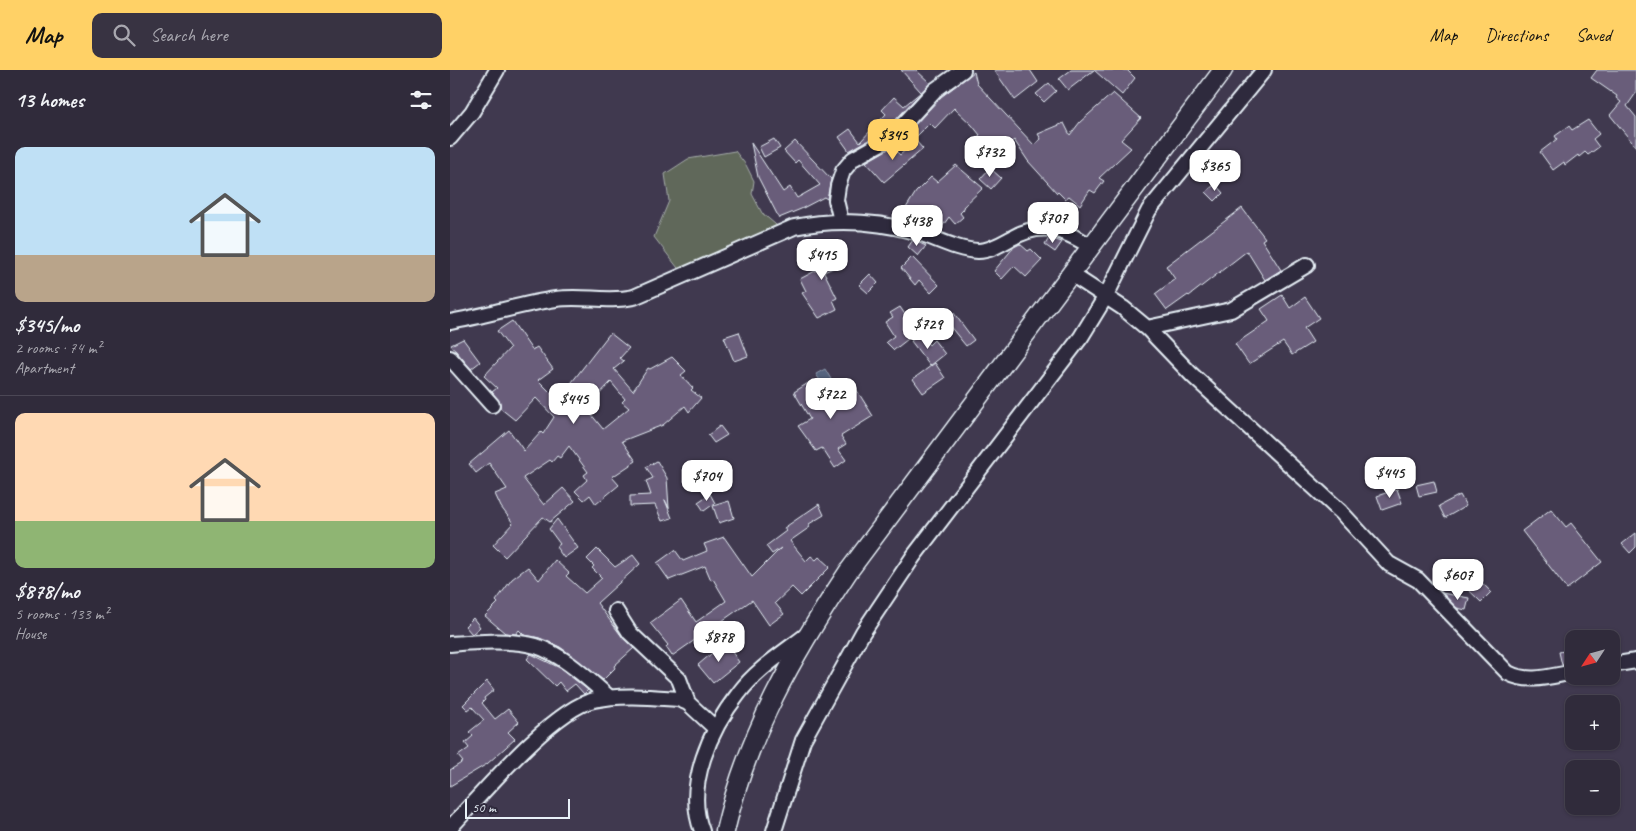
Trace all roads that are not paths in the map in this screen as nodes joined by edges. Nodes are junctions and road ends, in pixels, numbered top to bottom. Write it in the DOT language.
graph roads {
  1 [pos="497,70"];
  2 [pos="963,70"];
  3 [pos="1223,70"];
  4 [pos="1264,70"];
  5 [pos="450,138"];
  6 [pos="841,221"];
  7 [pos="1092,247"];
  8 [pos="1307,265"];
  9 [pos="1071,274"];
  10 [pos="1106,296"];
  11 [pos="450,322"];
  12 [pos="1146,328"];
  13 [pos="450,358"];
  14 [pos="492,405"];
  15 [pos="616,611"];
  16 [pos="806,635"];
  17 [pos="450,644"];
  18 [pos="1636,661"];
  19 [pos="1620,664"];
  20 [pos="1565,674"];
  21 [pos="609,697"];
  22 [pos="688,703"];
  23 [pos="715,728"];
  24 [pos="450,828"];
  25 [pos="702,831"];
  26 [pos="725,831"];
  27 [pos="774,831"];
  1 -- 5 [label="street"];
  2 -- 6 [label="street"];
  3 -- 7 [label="main road"];
  4 -- 10 [label="street"];
  6 -- 7 [label="street"];
  6 -- 11 [label="street"];
  7 -- 9 [label="main road"];
  8 -- 12 [label="street"];
  9 -- 10 [label="street"];
  9 -- 16 [label="main road"];
  10 -- 12 [label="street"];
  10 -- 27 [label="street"];
  12 -- 20 [label="street"];
  13 -- 14 [label="street"];
  15 -- 22 [label="street"];
  16 -- 23 [label="street"];
  16 -- 26 [label="main road"];
  17 -- 21 [label="street"];
  18 -- 19 [label="street"];
  21 -- 22 [label="street"];
  21 -- 24 [label="street"];
  22 -- 23 [label="street"];
  23 -- 25 [label="street"];
}
